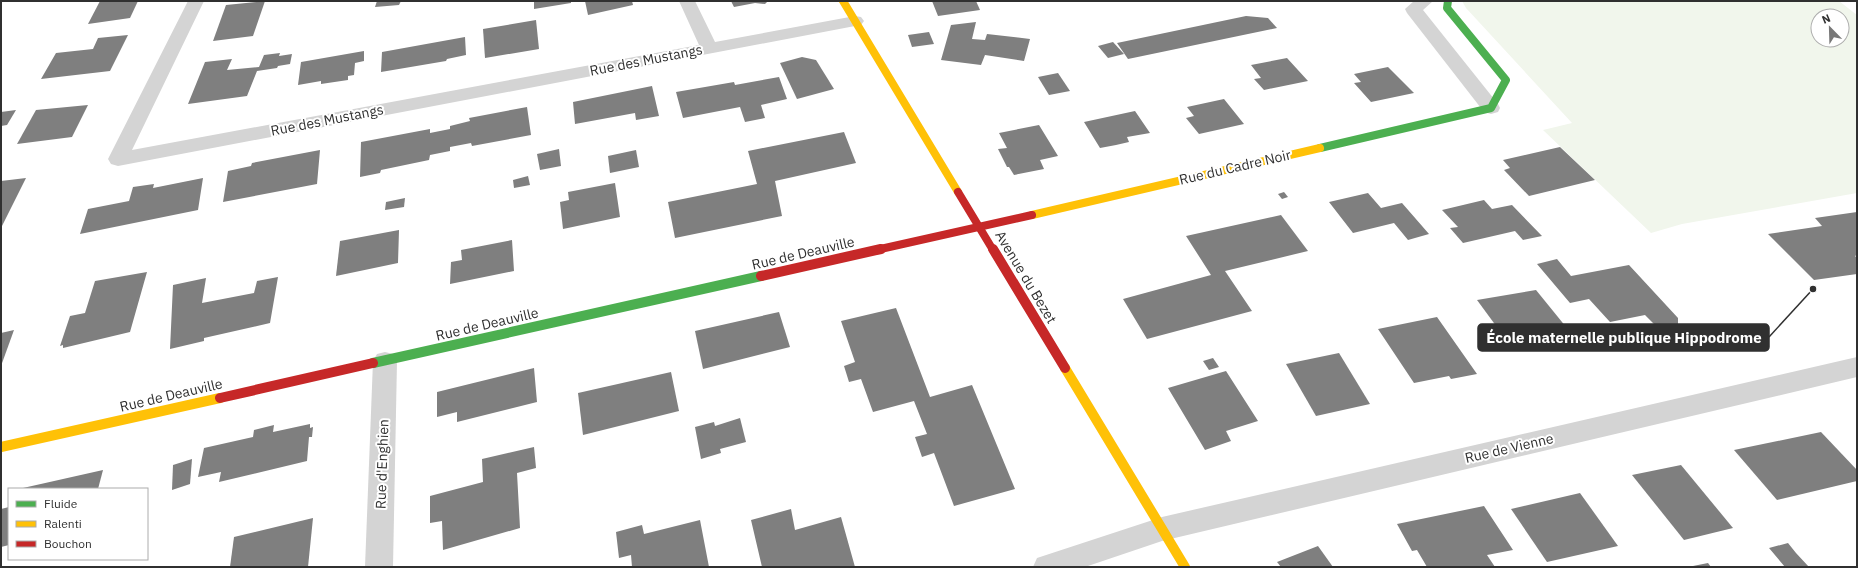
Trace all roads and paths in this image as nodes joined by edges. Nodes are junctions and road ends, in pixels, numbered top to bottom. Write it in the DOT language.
graph roads {
  1 [pos="196,1"];
  2 [pos="687,1"];
  3 [pos="843,1"];
  4 [pos="1425,1"];
  5 [pos="1448,1"];
  6 [pos="855,21"];
  7 [pos="709,48"];
  8 [pos="1491,108"];
  9 [pos="979,227"];
  10 [pos="385,361"];
  11 [pos="1857,367"];
  12 [pos="1,447"];
  13 [pos="1162,529"];
  14 [pos="379,567"];
  15 [pos="1047,567"];
  16 [pos="1185,567"];
  1 -- 7 [label="street, Rue des Mustangs"];
  2 -- 7 [label="street, Rue des Mustangs"];
  3 -- 6 [label="street, Avenue du Bezet"];
  4 -- 8 [label="street"];
  5 -- 8 [label="street"];
  6 -- 7 [label="street, Rue des Mustangs"];
  6 -- 9 [label="street, Avenue du Bezet"];
  8 -- 9 [label="street, Rue du Cadre Noir"];
  9 -- 10 [label="street, Rue de Deauville"];
  9 -- 13 [label="street, Avenue du Bezet"];
  10 -- 12 [label="street, Rue de Deauville"];
  10 -- 14 [label="street, Rue d'Enghien"];
  11 -- 13 [label="street, Rue de Vienne"];
  13 -- 15 [label="street, Rue de Vienne"];
  13 -- 16 [label="street, Avenue du Bezet"];
}
